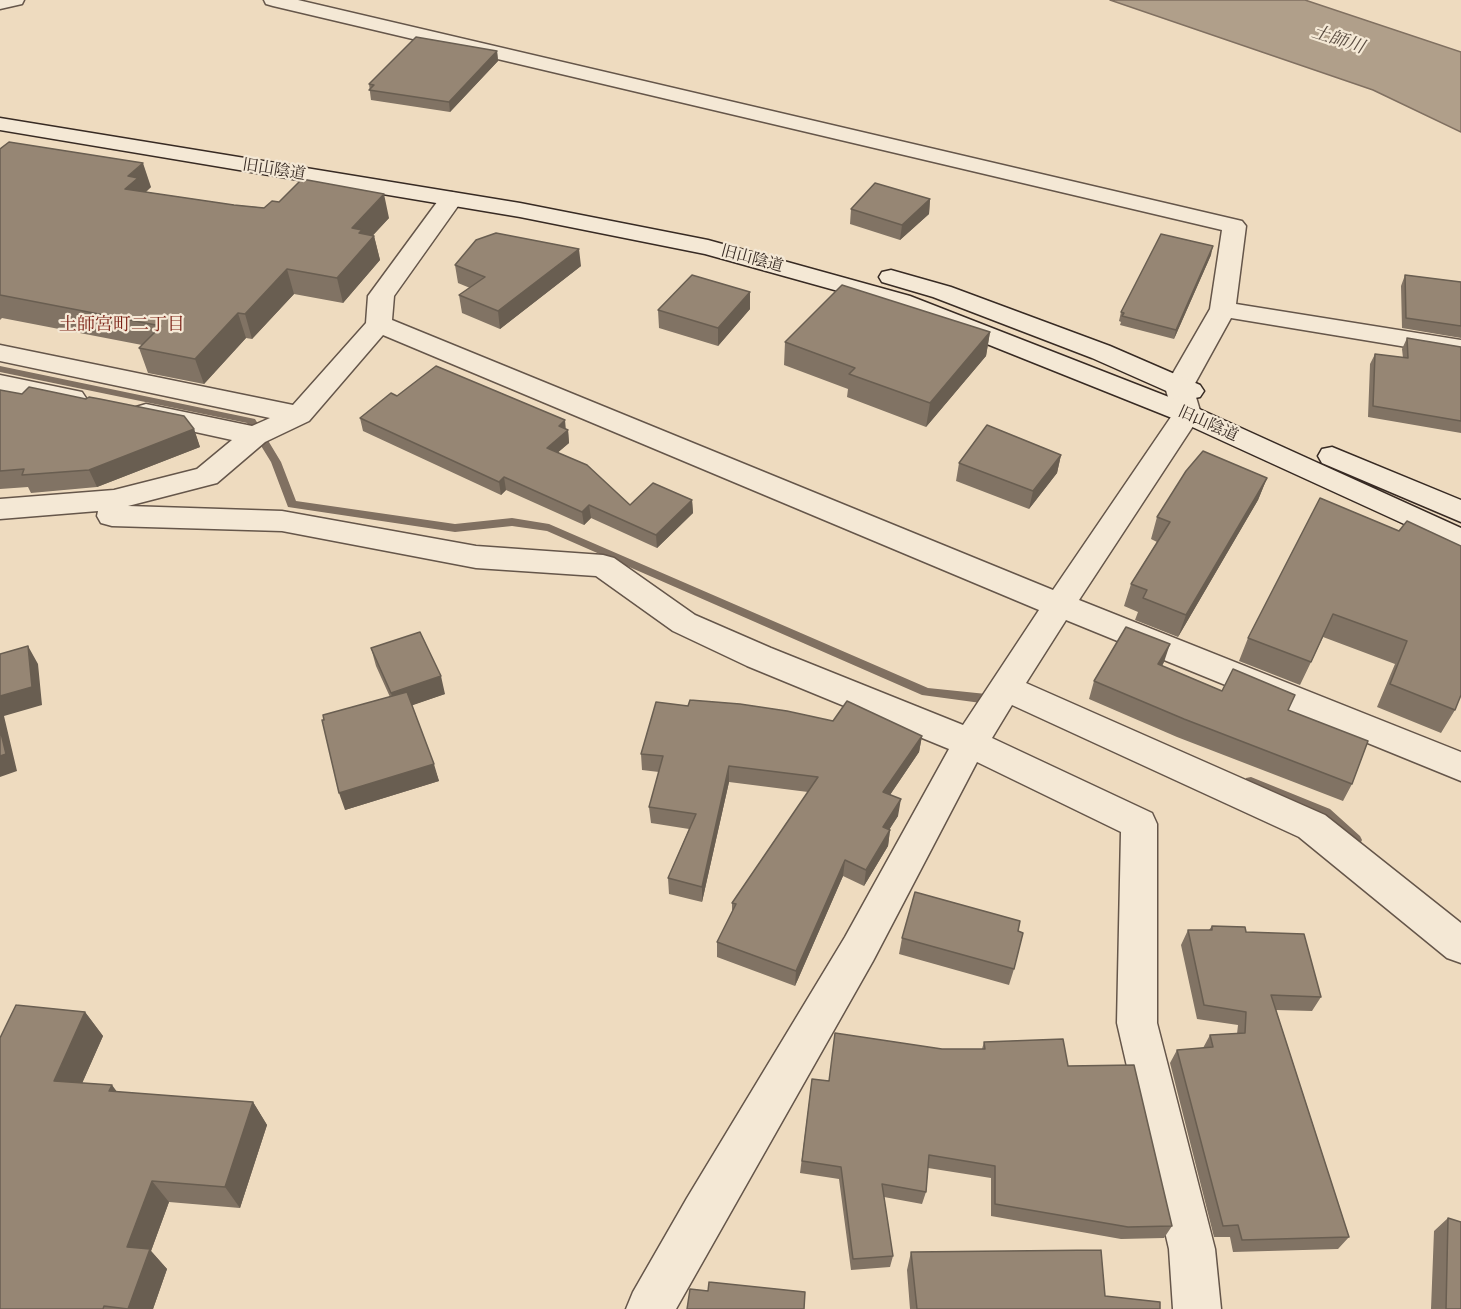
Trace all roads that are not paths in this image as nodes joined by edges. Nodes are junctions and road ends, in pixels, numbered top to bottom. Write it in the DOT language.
graph roads {
  1 [pos="15,0"];
  2 [pos="273,0"];
  3 [pos="0,3"];
  4 [pos="0,106"];
  5 [pos="0,124"];
  6 [pos="451,199"];
  7 [pos="1223,309"];
  8 [pos="379,324"];
  9 [pos="1461,348"];
  10 [pos="0,353"];
  11 [pos="0,383"];
  12 [pos="1183,400"];
  13 [pos="299,415"];
  14 [pos="255,436"];
  15 [pos="114,500"];
  16 [pos="0,509"];
  17 [pos="1461,512"];
  18 [pos="1461,540"];
  19 [pos="1059,605"];
  20 [pos="1006,688"];
  21 [pos="970,743"];
  22 [pos="1461,766"];
  23 [pos="1461,946"];
  24 [pos="650,1309"];
  25 [pos="1197,1309"];
  1 -- 3 [label="street"];
  2 -- 7 [label="street"];
  4 -- 12 [label="street"];
  5 -- 6 [label="street, 旧山陰道"];
  6 -- 8 [label="street"];
  6 -- 12 [label="street, 旧山陰道"];
  7 -- 9 [label="street"];
  7 -- 12 [label="street"];
  8 -- 13 [label="street"];
  8 -- 19 [label="street"];
  10 -- 13 [label="street"];
  11 -- 14 [label="street"];
  12 -- 17 [label="street"];
  12 -- 18 [label="street, 旧山陰道"];
  12 -- 19 [label="street"];
  13 -- 14 [label="street"];
  14 -- 15 [label="street"];
  15 -- 16 [label="street"];
  15 -- 21 [label="street"];
  19 -- 20 [label="street"];
  19 -- 22 [label="street"];
  20 -- 21 [label="street"];
  20 -- 23 [label="street"];
  21 -- 24 [label="street"];
  21 -- 25 [label="street"];
}
